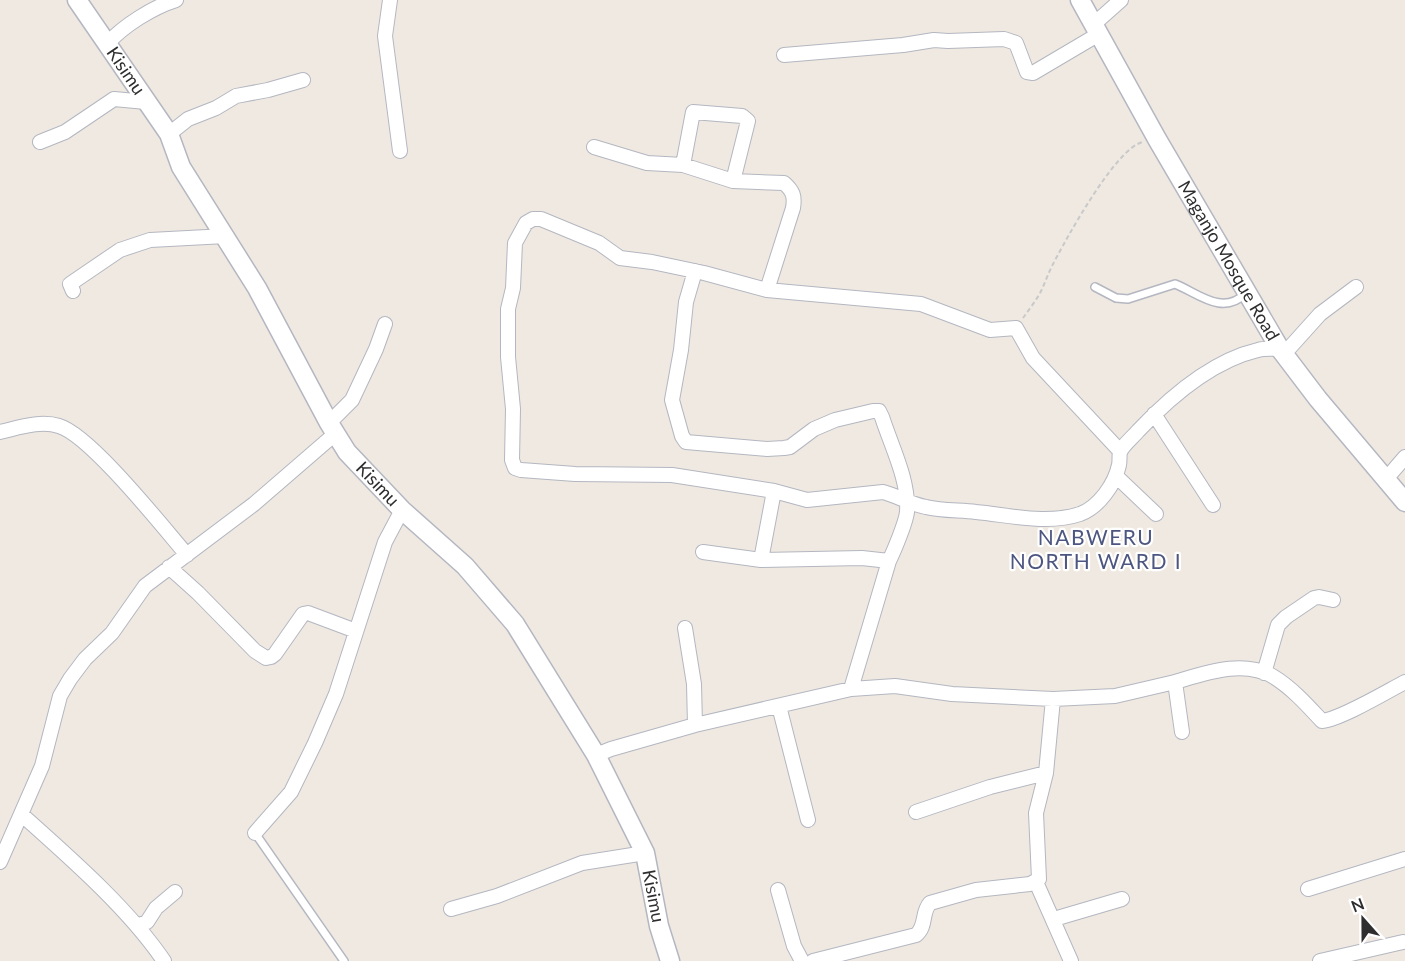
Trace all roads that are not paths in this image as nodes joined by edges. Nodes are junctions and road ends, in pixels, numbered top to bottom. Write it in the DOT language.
graph roads {
  1 [pos="77,0"];
  2 [pos="176,0"];
  3 [pos="390,0"];
  4 [pos="1080,0"];
  5 [pos="1121,0"];
  6 [pos="1096,29"];
  7 [pos="107,44"];
  8 [pos="784,55"];
  9 [pos="303,80"];
  10 [pos="146,102"];
  11 [pos="169,135"];
  12 [pos="40,142"];
  13 [pos="594,147"];
  14 [pos="400,151"];
  15 [pos="684,165"];
  16 [pos="733,181"];
  17 [pos="226,236"];
  18 [pos="695,271"];
  19 [pos="1095,287"];
  20 [pos="1356,287"];
  21 [pos="767,290"];
  22 [pos="73,291"];
  23 [pos="1247,292"];
  24 [pos="385,324"];
  25 [pos="1282,351"];
  26 [pos="1154,414"];
  27 [pos="332,428"];
  28 [pos="0,432"];
  29 [pos="1120,452"];
  30 [pos="1405,457"];
  31 [pos="1116,476"];
  32 [pos="1386,479"];
  33 [pos="774,491"];
  34 [pos="1405,502"];
  35 [pos="907,503"];
  36 [pos="1213,505"];
  37 [pos="402,510"];
  38 [pos="1156,514"];
  39 [pos="703,552"];
  40 [pos="187,555"];
  41 [pos="761,560"];
  42 [pos="889,561"];
  43 [pos="169,567"];
  44 [pos="1333,600"];
  45 [pos="685,628"];
  46 [pos="357,631"];
  47 [pos="1264,673"];
  48 [pos="1175,682"];
  49 [pos="1405,682"];
  50 [pos="851,689"];
  51 [pos="1053,699"];
  52 [pos="779,706"];
  53 [pos="695,725"];
  54 [pos="1182,732"];
  55 [pos="596,755"];
  56 [pos="1046,773"];
  57 [pos="916,812"];
  58 [pos="21,814"];
  59 [pos="807,820"];
  60 [pos="255,833"];
  61 [pos="645,853"];
  62 [pos="1405,860"];
  63 [pos="0,862"];
  64 [pos="1036,882"];
  65 [pos="1308,889"];
  66 [pos="778,890"];
  67 [pos="175,892"];
  68 [pos="1122,899"];
  69 [pos="451,909"];
  70 [pos="1054,919"];
  71 [pos="137,926"];
  72 [pos="1404,941"];
  73 [pos="164,961"];
  74 [pos="344,961"];
  75 [pos="670,961"];
  76 [pos="802,961"];
  77 [pos="813,961"];
  78 [pos="1071,961"];
  79 [pos="1320,961"];
  1 -- 7 [label="street, Kisimu"];
  2 -- 7 [label="street"];
  3 -- 14 [label="street"];
  4 -- 6 [label="street, Maganjo Mosque Road"];
  5 -- 6 [label="street"];
  6 -- 8 [label="street"];
  6 -- 23 [label="street, Maganjo Mosque Road"];
  7 -- 10 [label="street, Kisimu"];
  9 -- 11 [label="street"];
  10 -- 11 [label="street, Kisimu"];
  10 -- 12 [label="street"];
  11 -- 17 [label="street, Kisimu"];
  13 -- 15 [label="street"];
  15 -- 16 [label="street"];
  15 -- 16 [label="street"];
  16 -- 21 [label="street"];
  17 -- 22 [label="street"];
  17 -- 27 [label="street, Kisimu"];
  18 -- 21 [label="street"];
  18 -- 33 [label="street"];
  18 -- 35 [label="street"];
  19 -- 23 [label="lane"];
  20 -- 25 [label="street"];
  21 -- 29 [label="street"];
  23 -- 25 [label="street, Maganjo Mosque Road"];
  24 -- 27 [label="street"];
  25 -- 26 [label="street"];
  25 -- 32 [label="street, Maganjo Mosque Road"];
  26 -- 29 [label="street"];
  26 -- 36 [label="street"];
  27 -- 37 [label="street, Kisimu"];
  27 -- 40 [label="street"];
  28 -- 40 [label="street"];
  29 -- 31 [label="street"];
  30 -- 32 [label="street"];
  31 -- 35 [label="street"];
  31 -- 38 [label="street"];
  32 -- 34 [label="street, Maganjo Mosque Road"];
  33 -- 35 [label="street"];
  33 -- 41 [label="street"];
  35 -- 42 [label="street"];
  37 -- 46 [label="street"];
  37 -- 55 [label="street, Kisimu"];
  39 -- 41 [label="street"];
  40 -- 43 [label="street"];
  41 -- 42 [label="street"];
  42 -- 50 [label="street"];
  43 -- 46 [label="street"];
  43 -- 58 [label="street"];
  44 -- 47 [label="street"];
  45 -- 53 [label="street"];
  46 -- 60 [label="street"];
  47 -- 48 [label="street"];
  47 -- 49 [label="street"];
  48 -- 51 [label="street"];
  48 -- 54 [label="street"];
  50 -- 51 [label="street"];
  50 -- 52 [label="street"];
  51 -- 56 [label="street"];
  52 -- 53 [label="street"];
  52 -- 59 [label="street"];
  53 -- 55 [label="street"];
  55 -- 61 [label="street, Kisimu"];
  56 -- 57 [label="street"];
  56 -- 64 [label="street"];
  58 -- 63 [label="street"];
  58 -- 71 [label="street"];
  60 -- 74 [label="lane"];
  61 -- 69 [label="street"];
  61 -- 75 [label="street, Kisimu"];
  62 -- 65 [label="street"];
  64 -- 70 [label="street"];
  64 -- 77 [label="street"];
  66 -- 76 [label="street"];
  67 -- 71 [label="street"];
  68 -- 70 [label="street"];
  70 -- 78 [label="street"];
  71 -- 73 [label="street"];
  72 -- 79 [label="street"];
}
